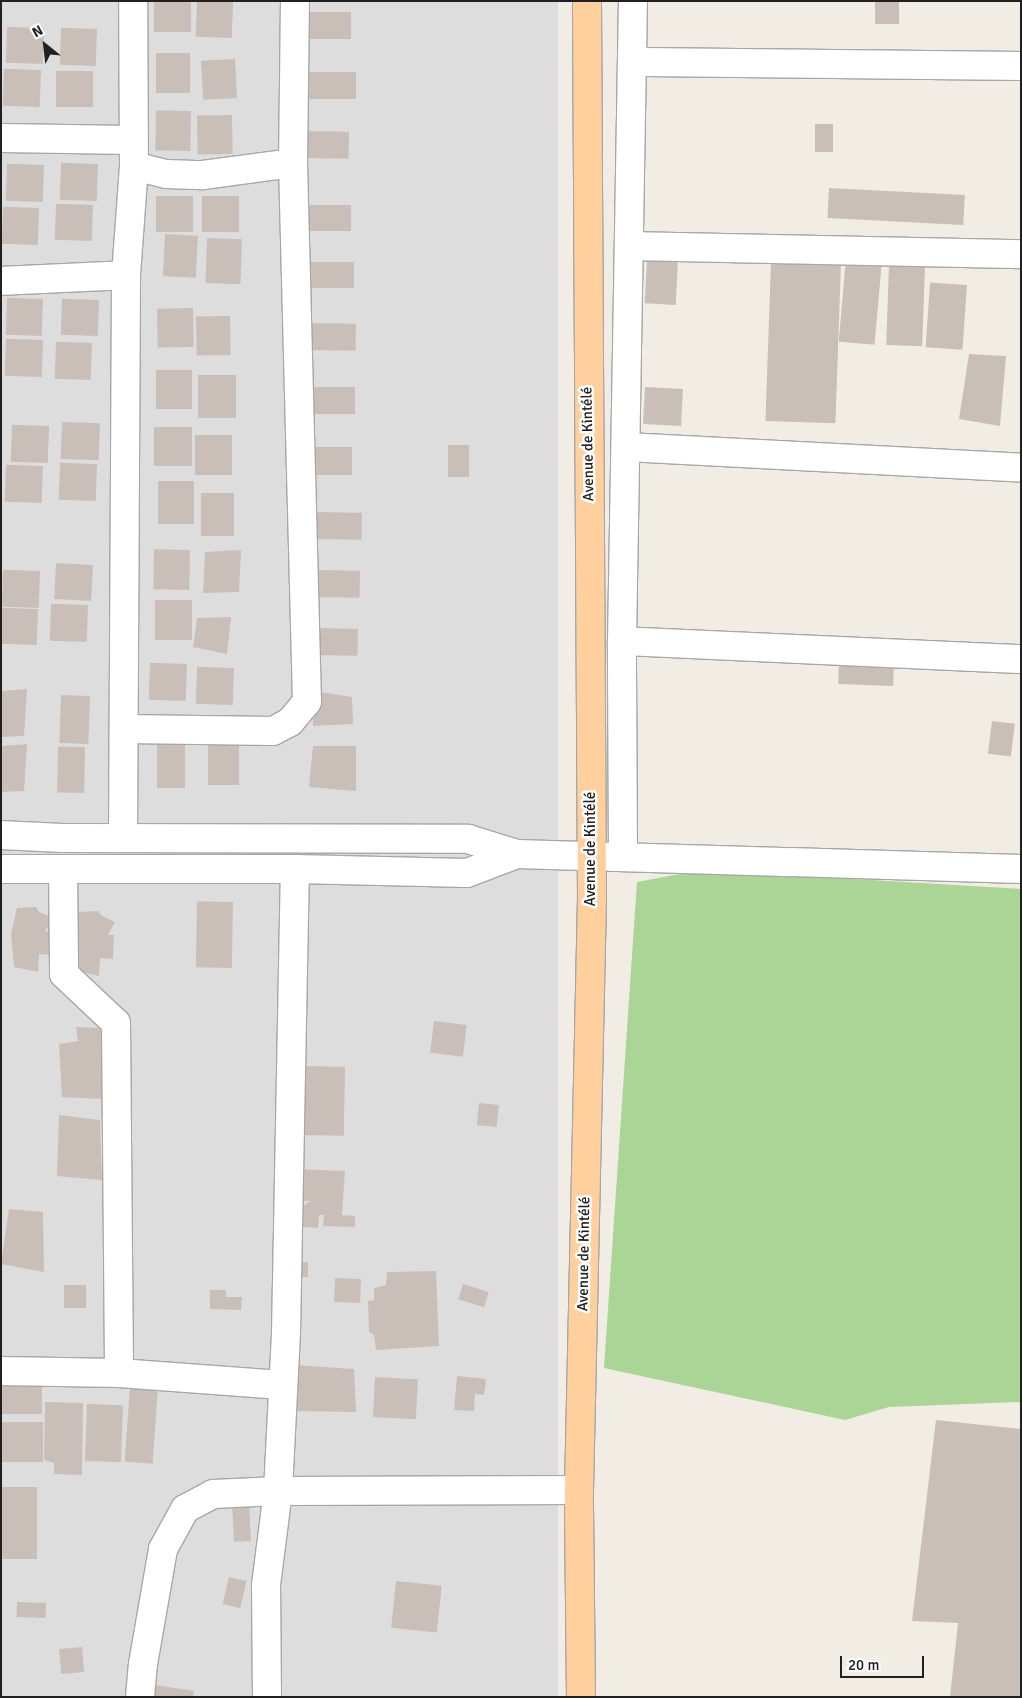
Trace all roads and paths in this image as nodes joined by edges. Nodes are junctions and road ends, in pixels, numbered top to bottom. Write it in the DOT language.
graph roads {
  1 [pos="133,1"];
  2 [pos="294,1"];
  3 [pos="587,1"];
  4 [pos="633,1"];
  5 [pos="634,62"];
  6 [pos="1021,66"];
  7 [pos="1,138"];
  8 [pos="133,153"];
  9 [pos="292,163"];
  10 [pos="631,246"];
  11 [pos="1021,254"];
  12 [pos="126,275"];
  13 [pos="1,280"];
  14 [pos="626,447"];
  15 [pos="1021,468"];
  16 [pos="622,640"];
  17 [pos="1021,659"];
  18 [pos="125,729"];
  19 [pos="1,835"];
  20 [pos="123,837"];
  21 [pos="518,854"];
  22 [pos="623,856"];
  23 [pos="592,857"];
  24 [pos="1,869"];
  25 [pos="295,869"];
  26 [pos="1021,869"];
  27 [pos="63,870"];
  28 [pos="1,1371"];
  29 [pos="119,1373"];
  30 [pos="282,1385"];
  31 [pos="579,1490"];
  32 [pos="278,1491"];
  33 [pos="140,1697"];
  34 [pos="267,1697"];
  35 [pos="580,1697"];
  1 -- 8 [label="street"];
  2 -- 9 [label="street"];
  3 -- 23 [label="main road, Avenue de Kintélé"];
  4 -- 5 [label="street"];
  5 -- 6 [label="street"];
  5 -- 10 [label="street"];
  7 -- 8 [label="street"];
  8 -- 9 [label="street"];
  8 -- 12 [label="street"];
  9 -- 18 [label="street"];
  10 -- 11 [label="street"];
  10 -- 14 [label="street"];
  12 -- 13 [label="street"];
  12 -- 18 [label="street"];
  14 -- 15 [label="street"];
  14 -- 16 [label="street"];
  16 -- 17 [label="street"];
  16 -- 22 [label="street"];
  18 -- 20 [label="street"];
  19 -- 20 [label="street"];
  20 -- 21 [label="street"];
  21 -- 23 [label="street"];
  21 -- 25 [label="street"];
  22 -- 23 [label="street"];
  22 -- 26 [label="street"];
  23 -- 31 [label="main road, Avenue de Kintélé"];
  24 -- 27 [label="street"];
  25 -- 27 [label="street"];
  25 -- 30 [label="street"];
  27 -- 29 [label="street"];
  28 -- 29 [label="street"];
  29 -- 30 [label="street"];
  30 -- 32 [label="street"];
  31 -- 32 [label="street"];
  31 -- 35 [label="main road, Avenue de Kintélé"];
  32 -- 33 [label="street"];
  32 -- 34 [label="street"];
}
